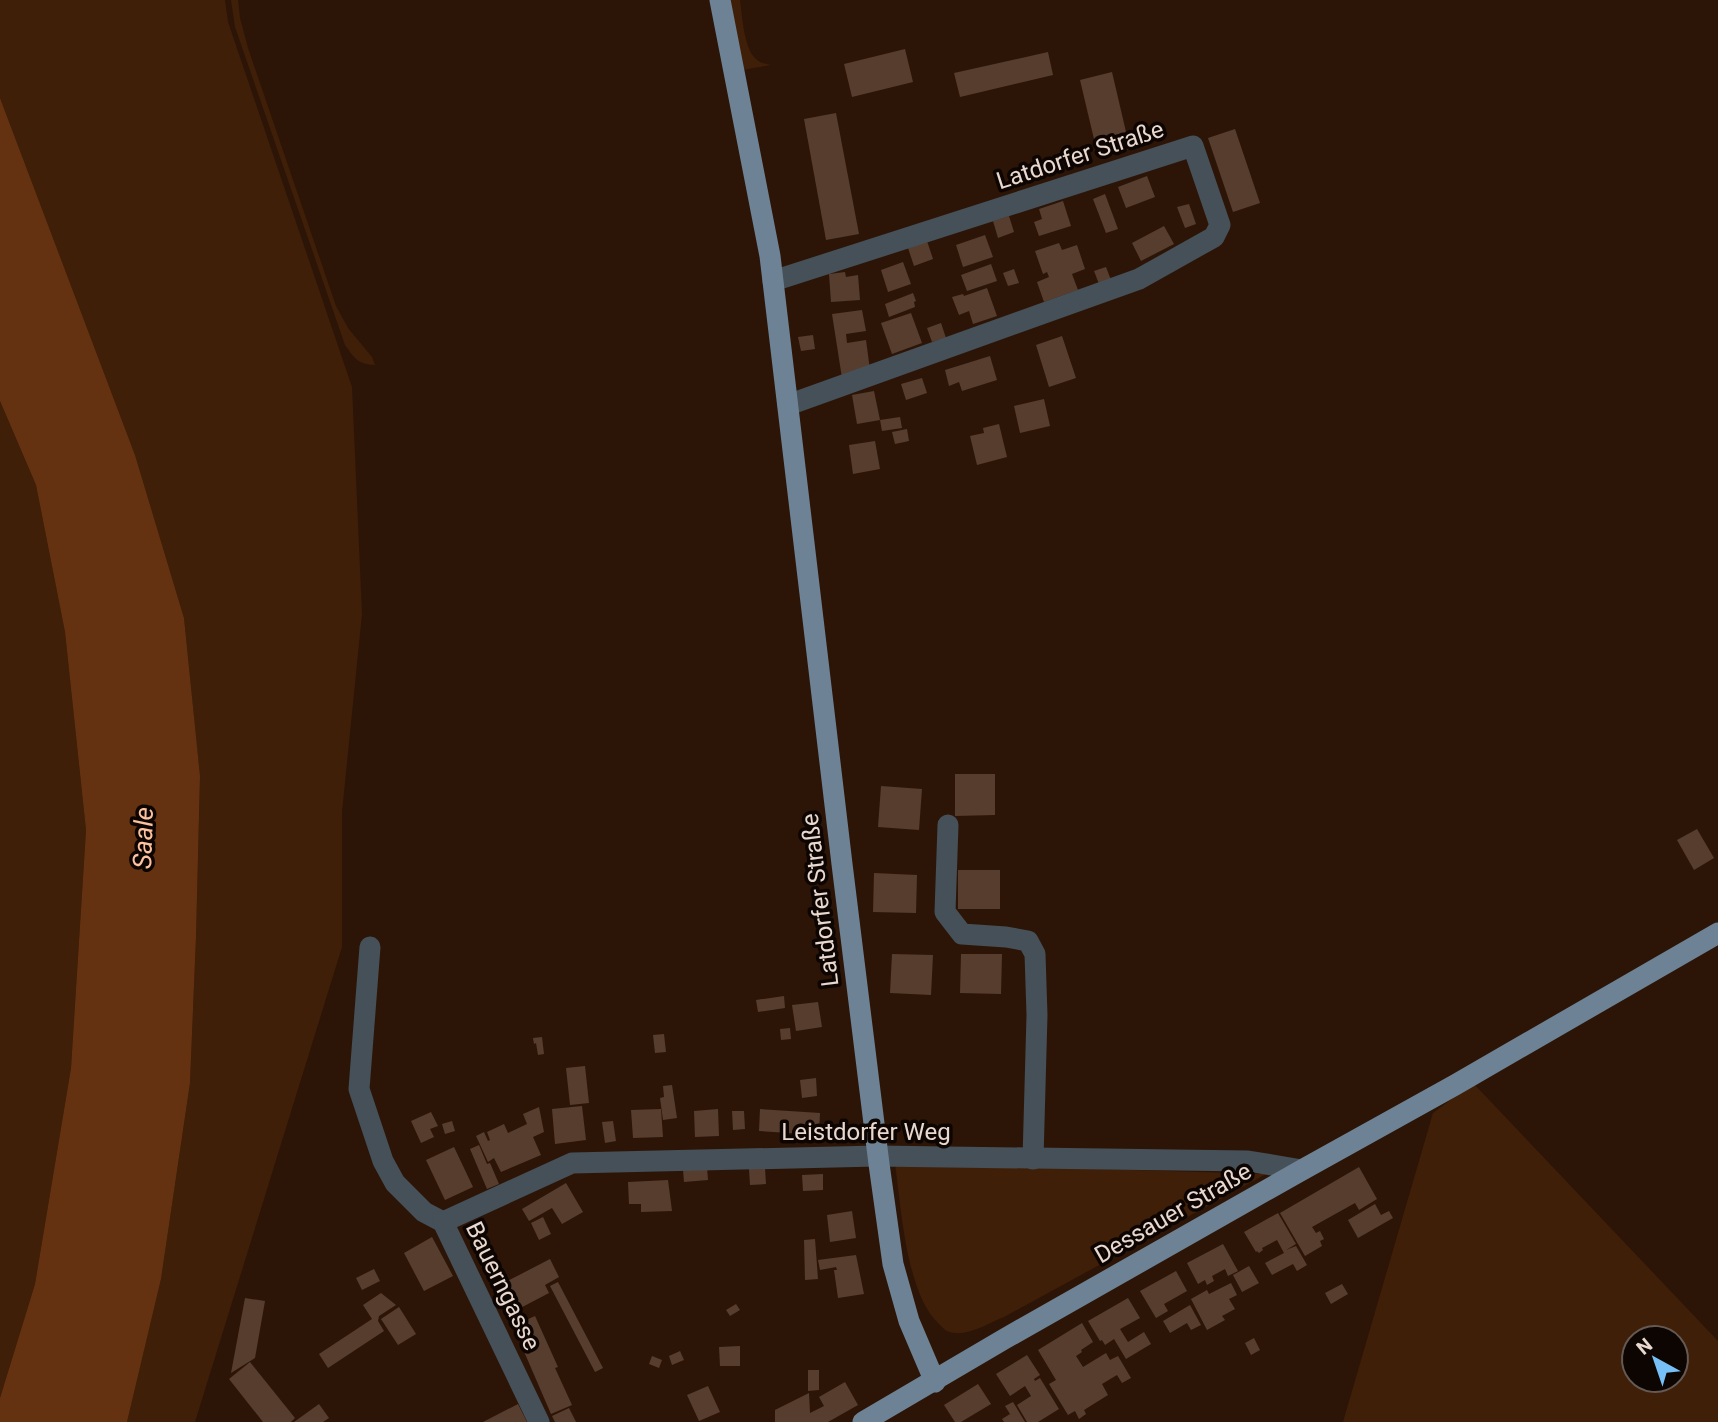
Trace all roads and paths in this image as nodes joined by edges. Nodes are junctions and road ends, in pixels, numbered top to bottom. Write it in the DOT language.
graph roads {
  1 [pos="720,0"];
  2 [pos="773,281"];
  3 [pos="788,405"];
  4 [pos="948,825"];
  5 [pos="1718,933"];
  6 [pos="370,947"];
  7 [pos="877,1156"];
  8 [pos="1033,1159"];
  9 [pos="1302,1170"];
  10 [pos="443,1222"];
  11 [pos="934,1381"];
  12 [pos="539,1422"];
  13 [pos="863,1422"];
  1 -- 2 [label="main road, Latdorfer Straße"];
  2 -- 3 [label="main road, Latdorfer Straße"];
  2 -- 3 [label="street, Latdorfer Straße"];
  3 -- 7 [label="main road, Latdorfer Straße"];
  4 -- 8 [label="street"];
  5 -- 9 [label="main road, Dessauer Straße"];
  6 -- 10 [label="street, Bauerngasse"];
  7 -- 8 [label="street, Leistdorfer Weg"];
  7 -- 10 [label="street, Leistdorfer Weg"];
  7 -- 11 [label="main road, Latdorfer Straße"];
  8 -- 9 [label="street, Leistdorfer Weg"];
  9 -- 11 [label="main road, Dessauer Straße"];
  10 -- 12 [label="street, Bauerngasse"];
  11 -- 13 [label="main road, Dessauer Straße"];
}
